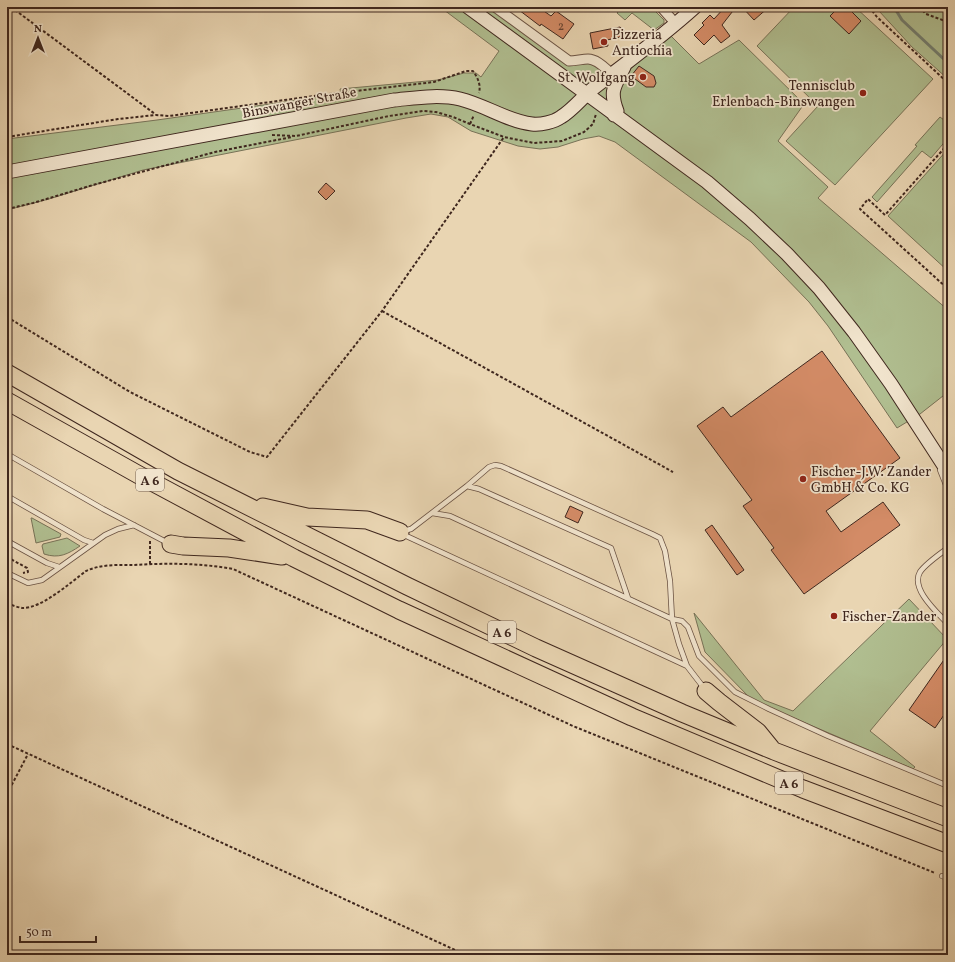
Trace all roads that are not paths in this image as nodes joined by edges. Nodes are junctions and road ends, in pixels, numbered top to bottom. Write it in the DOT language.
graph roads {
  1 [pos="468,7"];
  2 [pos="495,7"];
  3 [pos="661,7"];
  4 [pos="695,7"];
  5 [pos="676,24"];
  6 [pos="625,64"];
  7 [pos="612,74"];
  8 [pos="586,94"];
  9 [pos="614,115"];
  10 [pos="7,172"];
  11 [pos="7,373"];
  12 [pos="7,401"];
  13 [pos="933,450"];
  14 [pos="7,454"];
  15 [pos="948,472"];
  16 [pos="467,486"];
  17 [pos="948,490"];
  18 [pos="7,496"];
  19 [pos="236,500"];
  20 [pos="432,513"];
  21 [pos="134,525"];
  22 [pos="400,532"];
  23 [pos="7,541"];
  24 [pos="948,542"];
  25 [pos="93,543"];
  26 [pos="171,544"];
  27 [pos="948,548"];
  28 [pos="943,552"];
  29 [pos="294,558"];
  30 [pos="59,567"];
  31 [pos="7,573"];
  32 [pos="628,598"];
  33 [pos="672,619"];
  34 [pos="948,624"];
  35 [pos="687,666"];
  36 [pos="706,691"];
  37 [pos="774,751"];
  38 [pos="948,786"];
  39 [pos="948,818"];
  40 [pos="948,844"];
  41 [pos="942,876"];
  42 [pos="948,878"];
  1 -- 8 [label="main road"];
  2 -- 7 [label="street"];
  3 -- 5 [label="street"];
  4 -- 5 [label="main road, Binswanger Straße"];
  5 -- 6 [label="main road, Binswanger Straße"];
  6 -- 7 [label="main road, Binswanger Straße"];
  6 -- 9 [label="main road"];
  7 -- 8 [label="main road, Binswanger Straße"];
  8 -- 9 [label="main road"];
  8 -- 10 [label="main road, Binswanger Straße"];
  9 -- 13 [label="main road"];
  11 -- 19 [label="highway, A 6"];
  12 -- 29 [label="highway, A 6"];
  13 -- 15 [label="main road"];
  13 -- 17 [label="lane"];
  14 -- 21 [label="lane"];
  16 -- 20 [label="lane"];
  16 -- 32 [label="lane"];
  16 -- 33 [label="lane"];
  18 -- 25 [label="lane"];
  19 -- 22 [label="highway"];
  19 -- 37 [label="highway, A 6"];
  20 -- 22 [label="lane"];
  20 -- 32 [label="lane"];
  21 -- 25 [label="lane"];
  21 -- 26 [label="lane"];
  22 -- 35 [label="lane"];
  23 -- 30 [label="lane"];
  24 -- 28 [label="lane"];
  25 -- 30 [label="lane"];
  26 -- 29 [label="highway"];
  27 -- 28 [label="lane"];
  28 -- 34 [label="lane"];
  29 -- 40 [label="highway, A 6"];
  30 -- 31 [label="lane"];
  32 -- 33 [label="lane"];
  33 -- 35 [label="lane"];
  33 -- 38 [label="lane"];
  35 -- 36 [label="lane"];
  36 -- 37 [label="highway"];
  37 -- 39 [label="highway, A 6"];
  41 -- 42 [label="lane"];
}
